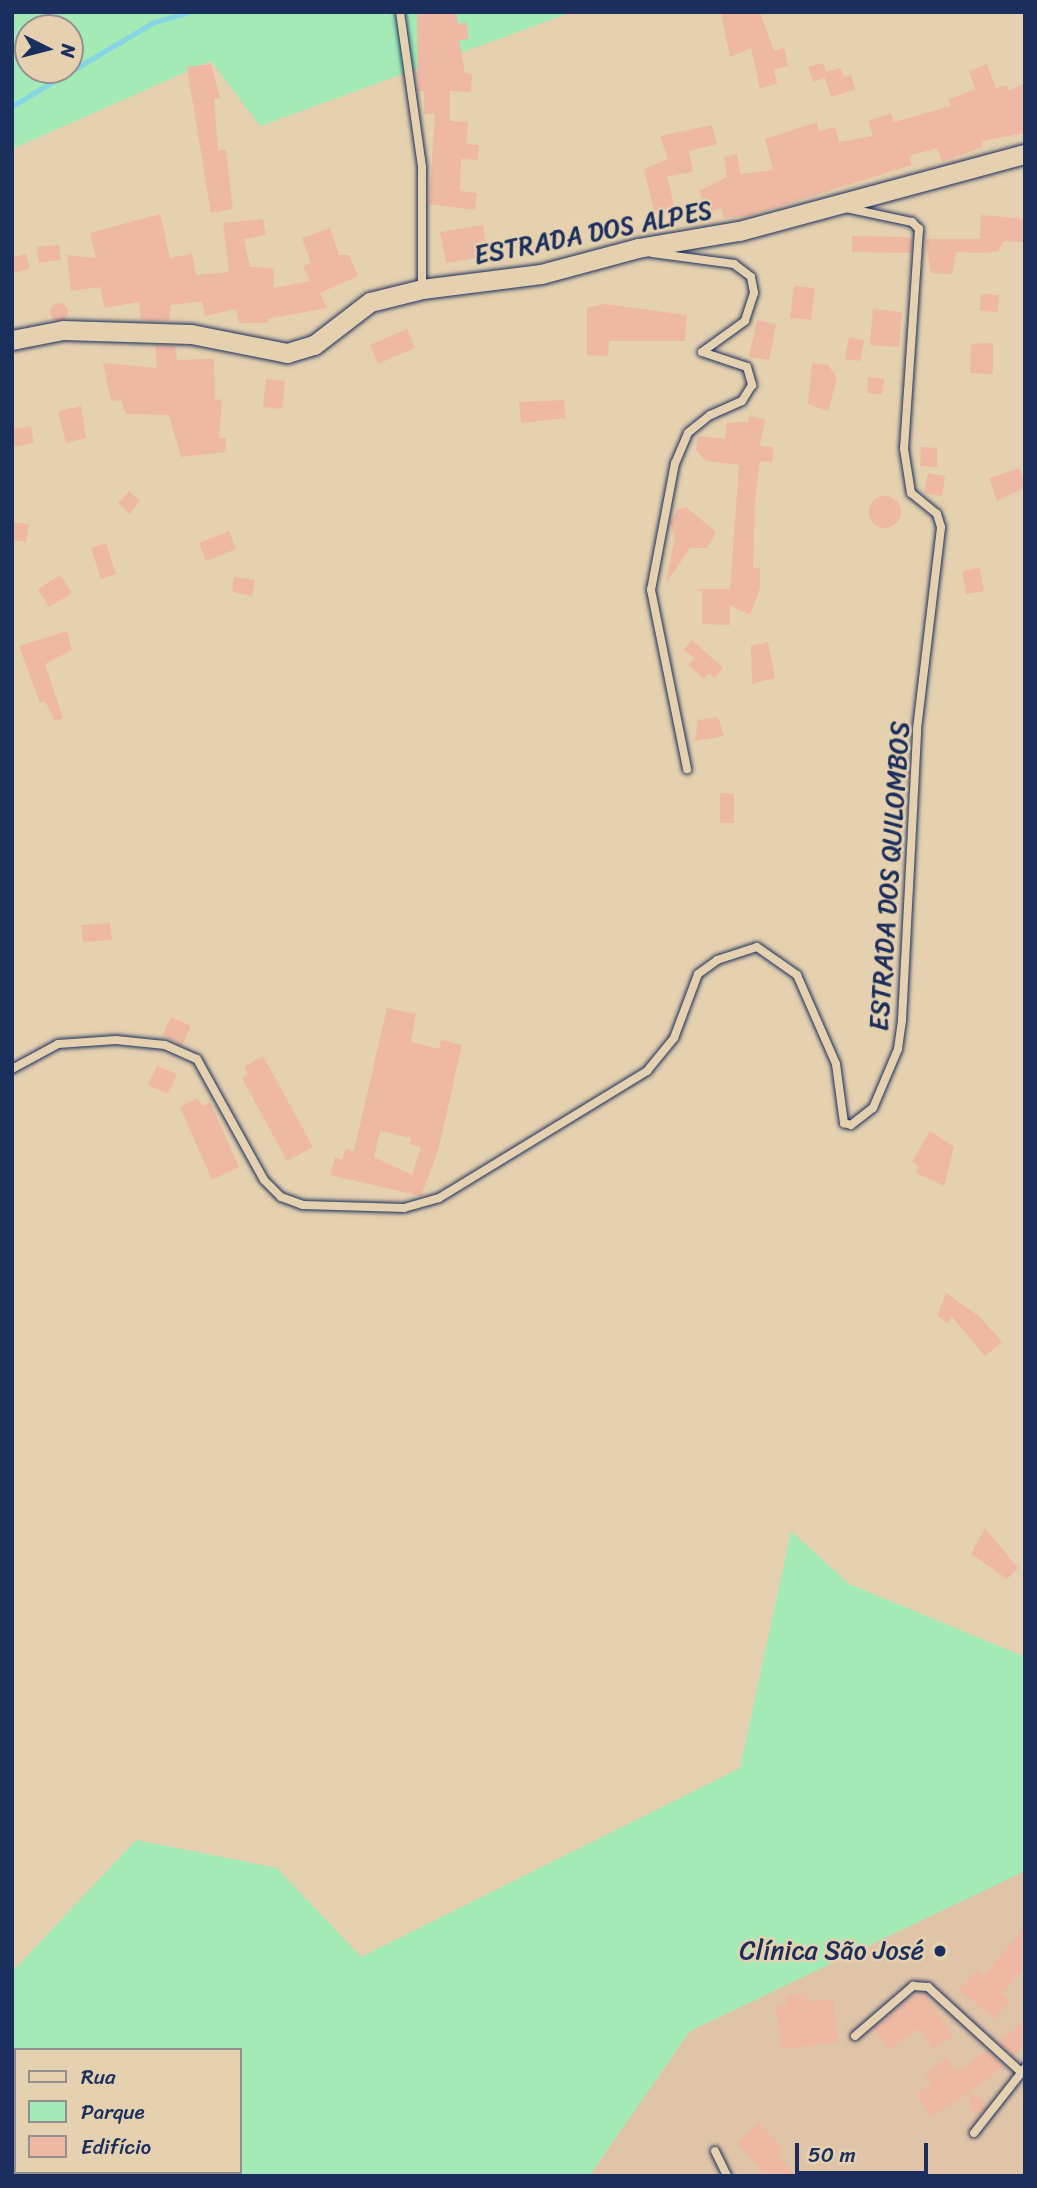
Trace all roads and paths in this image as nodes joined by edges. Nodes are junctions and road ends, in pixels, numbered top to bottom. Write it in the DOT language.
graph roads {
  1 [pos="400,12"];
  2 [pos="1025,154"];
  3 [pos="839,206"];
  4 [pos="638,248"];
  5 [pos="422,289"];
  6 [pos="12,340"];
  7 [pos="687,769"];
  8 [pos="12,1069"];
  9 [pos="855,2036"];
  10 [pos="1022,2069"];
  11 [pos="974,2133"];
  12 [pos="715,2151"];
  13 [pos="727,2176"];
  1 -- 5 [label="lane"];
  2 -- 3 [label="street, ESTRADA DOS ALPES"];
  3 -- 4 [label="street, ESTRADA DOS ALPES"];
  3 -- 8 [label="lane, ESTRADA DOS QUILOMBOS"];
  4 -- 5 [label="street, ESTRADA DOS ALPES"];
  4 -- 7 [label="lane"];
  5 -- 6 [label="street, ESTRADA DOS ALPES"];
  9 -- 10 [label="lane"];
  10 -- 11 [label="lane"];
  12 -- 13 [label="lane"];
}
